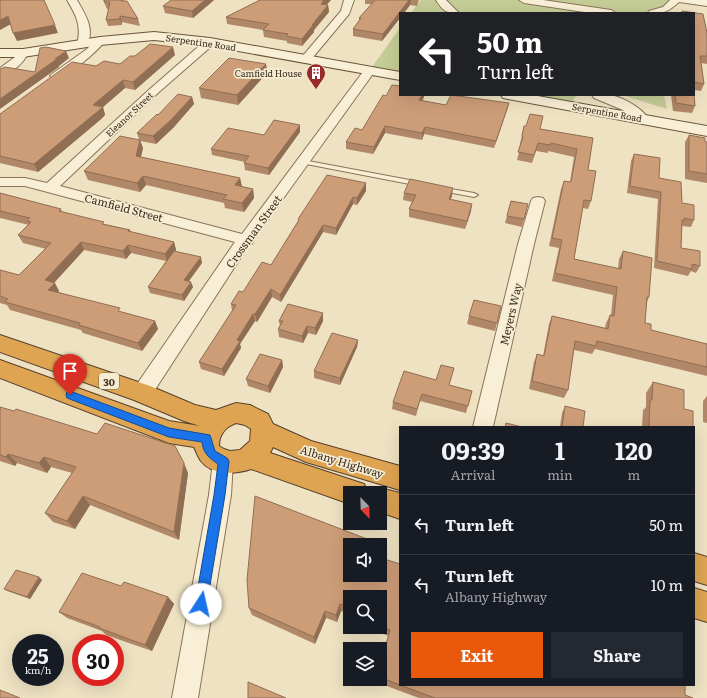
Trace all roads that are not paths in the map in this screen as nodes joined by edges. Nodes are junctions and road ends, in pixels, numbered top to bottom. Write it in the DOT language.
graph roads {
  1 [pos="72,0"];
  2 [pos="349,0"];
  3 [pos="441,0"];
  4 [pos="524,0"];
  5 [pos="676,0"];
  6 [pos="681,0"];
  7 [pos="707,4"];
  8 [pos="453,12"];
  9 [pos="604,12"];
  10 [pos="656,12"];
  11 [pos="100,41"];
  12 [pos="210,42"];
  13 [pos="82,44"];
  14 [pos="23,52"];
  15 [pos="0,54"];
  16 [pos="305,60"];
  17 [pos="369,71"];
  18 [pos="0,73"];
  19 [pos="399,76"];
  20 [pos="48,82"];
  21 [pos="514,96"];
  22 [pos="601,96"];
  23 [pos="642,118"];
  24 [pos="707,131"];
  25 [pos="303,162"];
  26 [pos="0,182"];
  27 [pos="427,186"];
  28 [pos="435,187"];
  29 [pos="50,188"];
  30 [pos="474,195"];
  31 [pos="538,202"];
  32 [pos="247,240"];
  33 [pos="0,343"];
  34 [pos="0,369"];
  35 [pos="142,393"];
  36 [pos="483,426"];
  37 [pos="212,429"];
  38 [pos="264,431"];
  39 [pos="250,457"];
  40 [pos="224,461"];
  41 [pos="399,478"];
  42 [pos="343,489"];
  43 [pos="387,502"];
  44 [pos="399,506"];
  45 [pos="695,567"];
  46 [pos="707,571"];
  47 [pos="695,603"];
  48 [pos="707,607"];
  49 [pos="185,698"];
  1 -- 13 [label="street"];
  2 -- 16 [label="street"];
  3 -- 8 [label="street"];
  4 -- 9 [label="street"];
  5 -- 10 [label="street"];
  6 -- 7 [label="street"];
  11 -- 12 [label="street, Serpentine Road"];
  11 -- 13 [label="street, Serpentine Road"];
  11 -- 20 [label="street"];
  12 -- 16 [label="street, Serpentine Road"];
  12 -- 29 [label="street, Eleanor Street"];
  13 -- 14 [label="street, Serpentine Road"];
  14 -- 15 [label="street, Serpentine Road"];
  14 -- 18 [label="street"];
  16 -- 17 [label="street, Serpentine Road"];
  17 -- 19 [label="street, Serpentine Road"];
  17 -- 25 [label="street, Crossman Street"];
  21 -- 23 [label="street, Serpentine Road"];
  22 -- 23 [label="street"];
  23 -- 24 [label="street, Serpentine Road"];
  25 -- 27 [label="lane"];
  25 -- 32 [label="street, Crossman Street"];
  26 -- 29 [label="street, Camfield Street"];
  28 -- 30 [label="lane"];
  29 -- 32 [label="street, Camfield Street"];
  31 -- 36 [label="street, Meyers Way"];
  32 -- 35 [label="street, Crossman Street"];
  33 -- 35 [label="highway, 30"];
  34 -- 37 [label="highway, 30"];
  35 -- 37 [label="highway, 30"];
  37 -- 38 [label="highway"];
  37 -- 40 [label="highway"];
  38 -- 39 [label="highway"];
  38 -- 41 [label="highway, Albany Highway"];
  39 -- 40 [label="highway"];
  39 -- 42 [label="highway"];
  40 -- 49 [label="street"];
  43 -- 44 [label="highway"];
  45 -- 46 [label="highway"];
  47 -- 48 [label="highway"];
}
